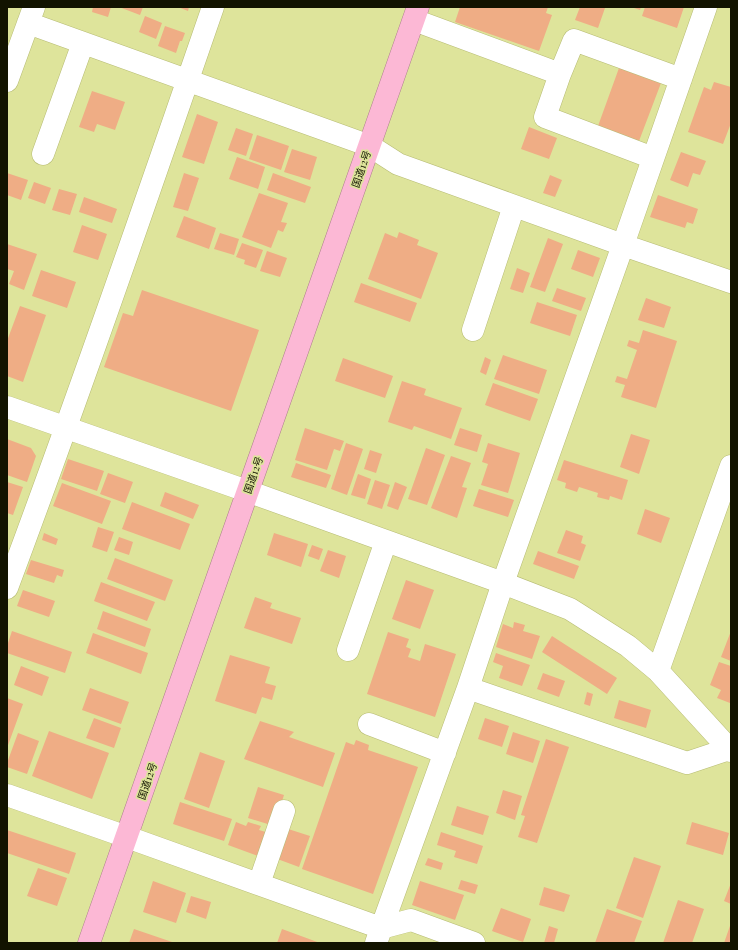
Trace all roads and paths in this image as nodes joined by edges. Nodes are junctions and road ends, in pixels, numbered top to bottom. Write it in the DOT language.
graph roads {
  1 [pos="213,7"];
  2 [pos="706,7"];
  3 [pos="29,12"];
  4 [pos="416,14"];
  5 [pos="83,42"];
  6 [pos="560,74"];
  7 [pos="680,79"];
  8 [pos="188,80"];
  9 [pos="7,81"];
  10 [pos="370,146"];
  11 [pos="43,154"];
  12 [pos="653,158"];
  13 [pos="514,206"];
  14 [pos="623,245"];
  15 [pos="731,282"];
  16 [pos="473,330"];
  17 [pos="7,407"];
  18 [pos="67,427"];
  19 [pos="731,466"];
  20 [pos="248,491"];
  21 [pos="386,541"];
  22 [pos="502,583"];
  23 [pos="7,588"];
  24 [pos="348,650"];
  25 [pos="658,671"];
  26 [pos="468,688"];
  27 [pos="369,724"];
  28 [pos="730,750"];
  29 [pos="445,753"];
  30 [pos="7,795"];
  31 [pos="284,811"];
  32 [pos="127,837"];
  33 [pos="258,884"];
  34 [pos="379,936"];
  35 [pos="89,943"];
  36 [pos="474,943"];
  1 -- 8 [label="street"];
  2 -- 7 [label="street"];
  3 -- 5 [label="street"];
  3 -- 9 [label="street"];
  4 -- 6 [label="street"];
  4 -- 10 [label="highway, 国道12号"];
  5 -- 8 [label="street"];
  5 -- 11 [label="street"];
  6 -- 7 [label="street"];
  6 -- 12 [label="street"];
  7 -- 12 [label="street"];
  8 -- 10 [label="street"];
  8 -- 18 [label="street"];
  10 -- 13 [label="street"];
  10 -- 20 [label="highway, 国道12号"];
  12 -- 14 [label="street"];
  13 -- 14 [label="street"];
  13 -- 16 [label="street"];
  14 -- 15 [label="street"];
  14 -- 22 [label="street"];
  17 -- 18 [label="street"];
  18 -- 20 [label="street"];
  18 -- 23 [label="street"];
  19 -- 25 [label="street"];
  20 -- 21 [label="street"];
  20 -- 32 [label="highway, 国道12号"];
  21 -- 22 [label="street"];
  21 -- 24 [label="street"];
  22 -- 25 [label="street"];
  22 -- 26 [label="street"];
  25 -- 28 [label="street"];
  26 -- 28 [label="street"];
  26 -- 29 [label="street"];
  27 -- 29 [label="street"];
  29 -- 34 [label="street"];
  30 -- 32 [label="street"];
  31 -- 33 [label="street"];
  32 -- 33 [label="street"];
  32 -- 35 [label="highway, 国道12号"];
  33 -- 34 [label="street"];
  34 -- 36 [label="street"];
}
